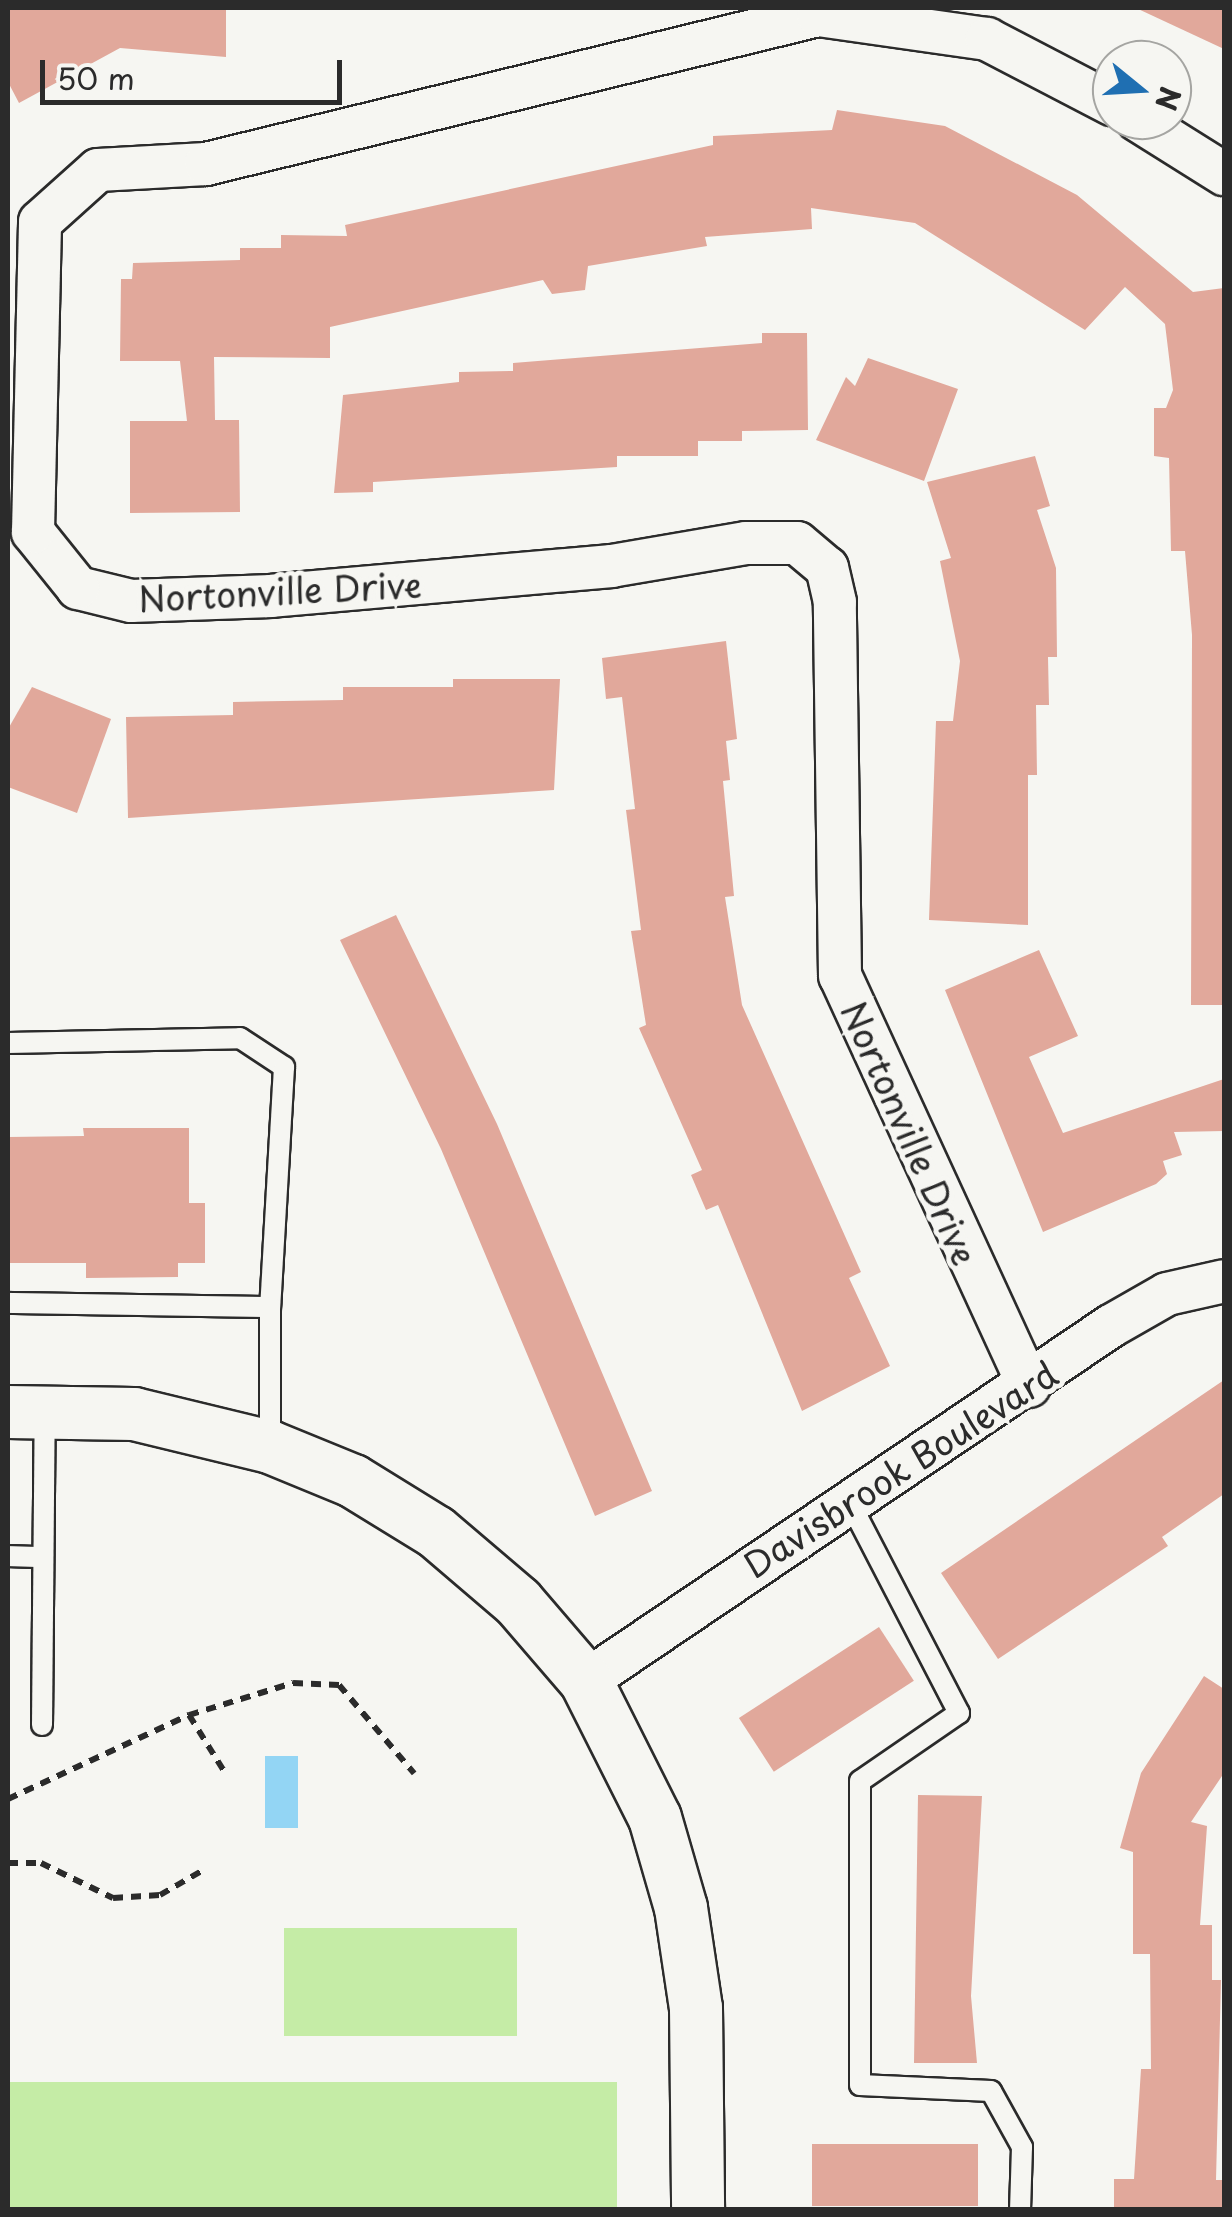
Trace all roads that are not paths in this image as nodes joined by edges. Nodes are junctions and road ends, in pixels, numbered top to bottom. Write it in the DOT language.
graph roads {
  1 [pos="1092,94"];
  2 [pos="1170,140"];
  3 [pos="1224,174"];
  4 [pos="8,1043"];
  5 [pos="1224,1281"];
  6 [pos="8,1303"];
  7 [pos="270,1307"];
  8 [pos="1029,1386"];
  9 [pos="26,1412"];
  10 [pos="270,1446"];
  11 [pos="849,1501"];
  12 [pos="8,1556"];
  13 [pos="44,1557"];
  14 [pos="586,1681"];
  15 [pos="42,1725"];
  16 [pos="698,2210"];
  17 [pos="1020,2210"];
  1 -- 8 [label="street, Nortonville Drive"];
  2 -- 3 [label="street"];
  4 -- 7 [label="lane"];
  5 -- 8 [label="street, Davisbrook Boulevard"];
  6 -- 7 [label="lane"];
  7 -- 10 [label="lane"];
  8 -- 11 [label="street, Davisbrook Boulevard"];
  9 -- 10 [label="street"];
  9 -- 13 [label="lane"];
  10 -- 14 [label="street"];
  11 -- 14 [label="street, Davisbrook Boulevard"];
  11 -- 17 [label="lane"];
  12 -- 13 [label="lane"];
  13 -- 15 [label="lane"];
  14 -- 16 [label="street"];
}
